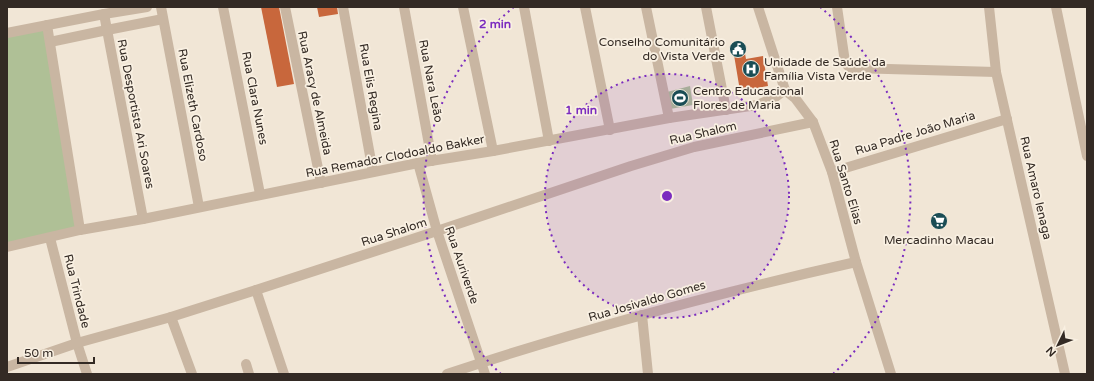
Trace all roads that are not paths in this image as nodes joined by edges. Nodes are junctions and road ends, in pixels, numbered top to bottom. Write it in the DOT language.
graph roads {
  1 [pos="147,7"];
  2 [pos="161,7"];
  3 [pos="223,7"];
  4 [pos="285,7"];
  5 [pos="343,7"];
  6 [pos="404,7"];
  7 [pos="463,7"];
  8 [pos="524,7"];
  9 [pos="585,7"];
  10 [pos="646,7"];
  11 [pos="706,7"];
  12 [pos="758,7"];
  13 [pos="837,7"];
  14 [pos="989,7"];
  15 [pos="1056,7"];
  16 [pos="104,14"];
  17 [pos="163,19"];
  18 [pos="47,25"];
  19 [pos="107,30"];
  20 [pos="7,33"];
  21 [pos="50,42"];
  22 [pos="996,72"];
  23 [pos="785,90"];
  24 [pos="726,110"];
  25 [pos="669,118"];
  26 [pos="1006,119"];
  27 [pos="813,122"];
  28 [pos="610,130"];
  29 [pos="549,140"];
  30 [pos="493,151"];
  31 [pos="1087,156"];
  32 [pos="432,160"];
  33 [pos="418,163"];
  34 [pos="373,172"];
  35 [pos="832,172"];
  36 [pos="321,183"];
  37 [pos="260,194"];
  38 [pos="199,207"];
  39 [pos="143,219"];
  40 [pos="80,230"];
  41 [pos="437,232"];
  42 [pos="50,238"];
  43 [pos="7,247"];
  44 [pos="856,262"];
  45 [pos="256,290"];
  46 [pos="642,315"];
  47 [pos="171,317"];
  48 [pos="77,344"];
  49 [pos="481,363"];
  50 [pos="246,364"];
  51 [pos="7,367"];
  52 [pos="87,374"];
  53 [pos="192,374"];
  54 [pos="249,374"];
  55 [pos="284,374"];
  56 [pos="447,374"];
  57 [pos="486,374"];
  58 [pos="648,374"];
  59 [pos="891,374"];
  60 [pos="1066,374"];
  1 -- 16 [label="street"];
  2 -- 17 [label="street, Rua Elizeth Cardoso"];
  3 -- 37 [label="street, Rua Clara Nunes"];
  4 -- 36 [label="street, Rua Aracy de Almeida"];
  5 -- 34 [label="street, Rua Elis Regina"];
  6 -- 32 [label="street, Rua Nara Leão"];
  7 -- 30 [label="street"];
  8 -- 29 [label="street"];
  9 -- 28 [label="street"];
  10 -- 25 [label="street"];
  11 -- 24 [label="street"];
  12 -- 23 [label="street, Rua Santo Elias"];
  13 -- 22 [label="street"];
  14 -- 22 [label="street, Rua Amaro Ienaga"];
  15 -- 31 [label="street"];
  16 -- 18 [label="street"];
  16 -- 19 [label="street, Rua Desportista Ari Soares"];
  17 -- 19 [label="street"];
  17 -- 38 [label="street, Rua Elizeth Cardoso"];
  18 -- 20 [label="street"];
  18 -- 21 [label="street"];
  19 -- 21 [label="street"];
  19 -- 39 [label="street, Rua Desportista Ari Soares"];
  21 -- 40 [label="street"];
  22 -- 26 [label="street, Rua Amaro Ienaga"];
  23 -- 24 [label="street, Rua Remador Clodoaldo Bakker"];
  23 -- 27 [label="street, Rua Santo Elias"];
  24 -- 25 [label="street, Rua Remador Clodoaldo Bakker"];
  25 -- 28 [label="street, Rua Remador Clodoaldo Bakker"];
  26 -- 35 [label="street, Rua Padre João Maria"];
  26 -- 60 [label="street, Rua Amaro Ienaga"];
  27 -- 35 [label="street, Rua Santo Elias"];
  27 -- 41 [label="street, Rua Shalom"];
  28 -- 29 [label="street, Rua Remador Clodoaldo Bakker"];
  29 -- 30 [label="street, Rua Remador Clodoaldo Bakker"];
  30 -- 32 [label="street, Rua Remador Clodoaldo Bakker"];
  32 -- 33 [label="street, Rua Remador Clodoaldo Bakker"];
  33 -- 34 [label="street, Rua Remador Clodoaldo Bakker"];
  33 -- 41 [label="street, Rua Auriverde"];
  34 -- 36 [label="street, Rua Remador Clodoaldo Bakker"];
  35 -- 44 [label="street, Rua Santo Elias"];
  36 -- 37 [label="street, Rua Remador Clodoaldo Bakker"];
  37 -- 38 [label="street, Rua Remador Clodoaldo Bakker"];
  38 -- 39 [label="street, Rua Remador Clodoaldo Bakker"];
  39 -- 40 [label="street, Rua Remador Clodoaldo Bakker"];
  40 -- 42 [label="street, Rua Remador Clodoaldo Bakker"];
  41 -- 45 [label="street, Rua Shalom"];
  41 -- 49 [label="street, Rua Auriverde"];
  42 -- 43 [label="street, Rua Remador Clodoaldo Bakker"];
  42 -- 48 [label="street, Rua Trindade"];
  44 -- 46 [label="street, Rua Josivaldo Gomes"];
  44 -- 59 [label="street, Rua Santo Elias"];
  45 -- 47 [label="street, Rua Shalom"];
  45 -- 55 [label="street"];
  46 -- 49 [label="street, Rua Josivaldo Gomes"];
  46 -- 58 [label="street"];
  47 -- 48 [label="street, Rua Shalom"];
  47 -- 53 [label="street"];
  48 -- 51 [label="street, Rua Shalom"];
  48 -- 52 [label="street, Rua Trindade"];
  49 -- 56 [label="street, Rua Josivaldo Gomes"];
  49 -- 57 [label="street, Rua Auriverde"];
  50 -- 54 [label="street"];
}
